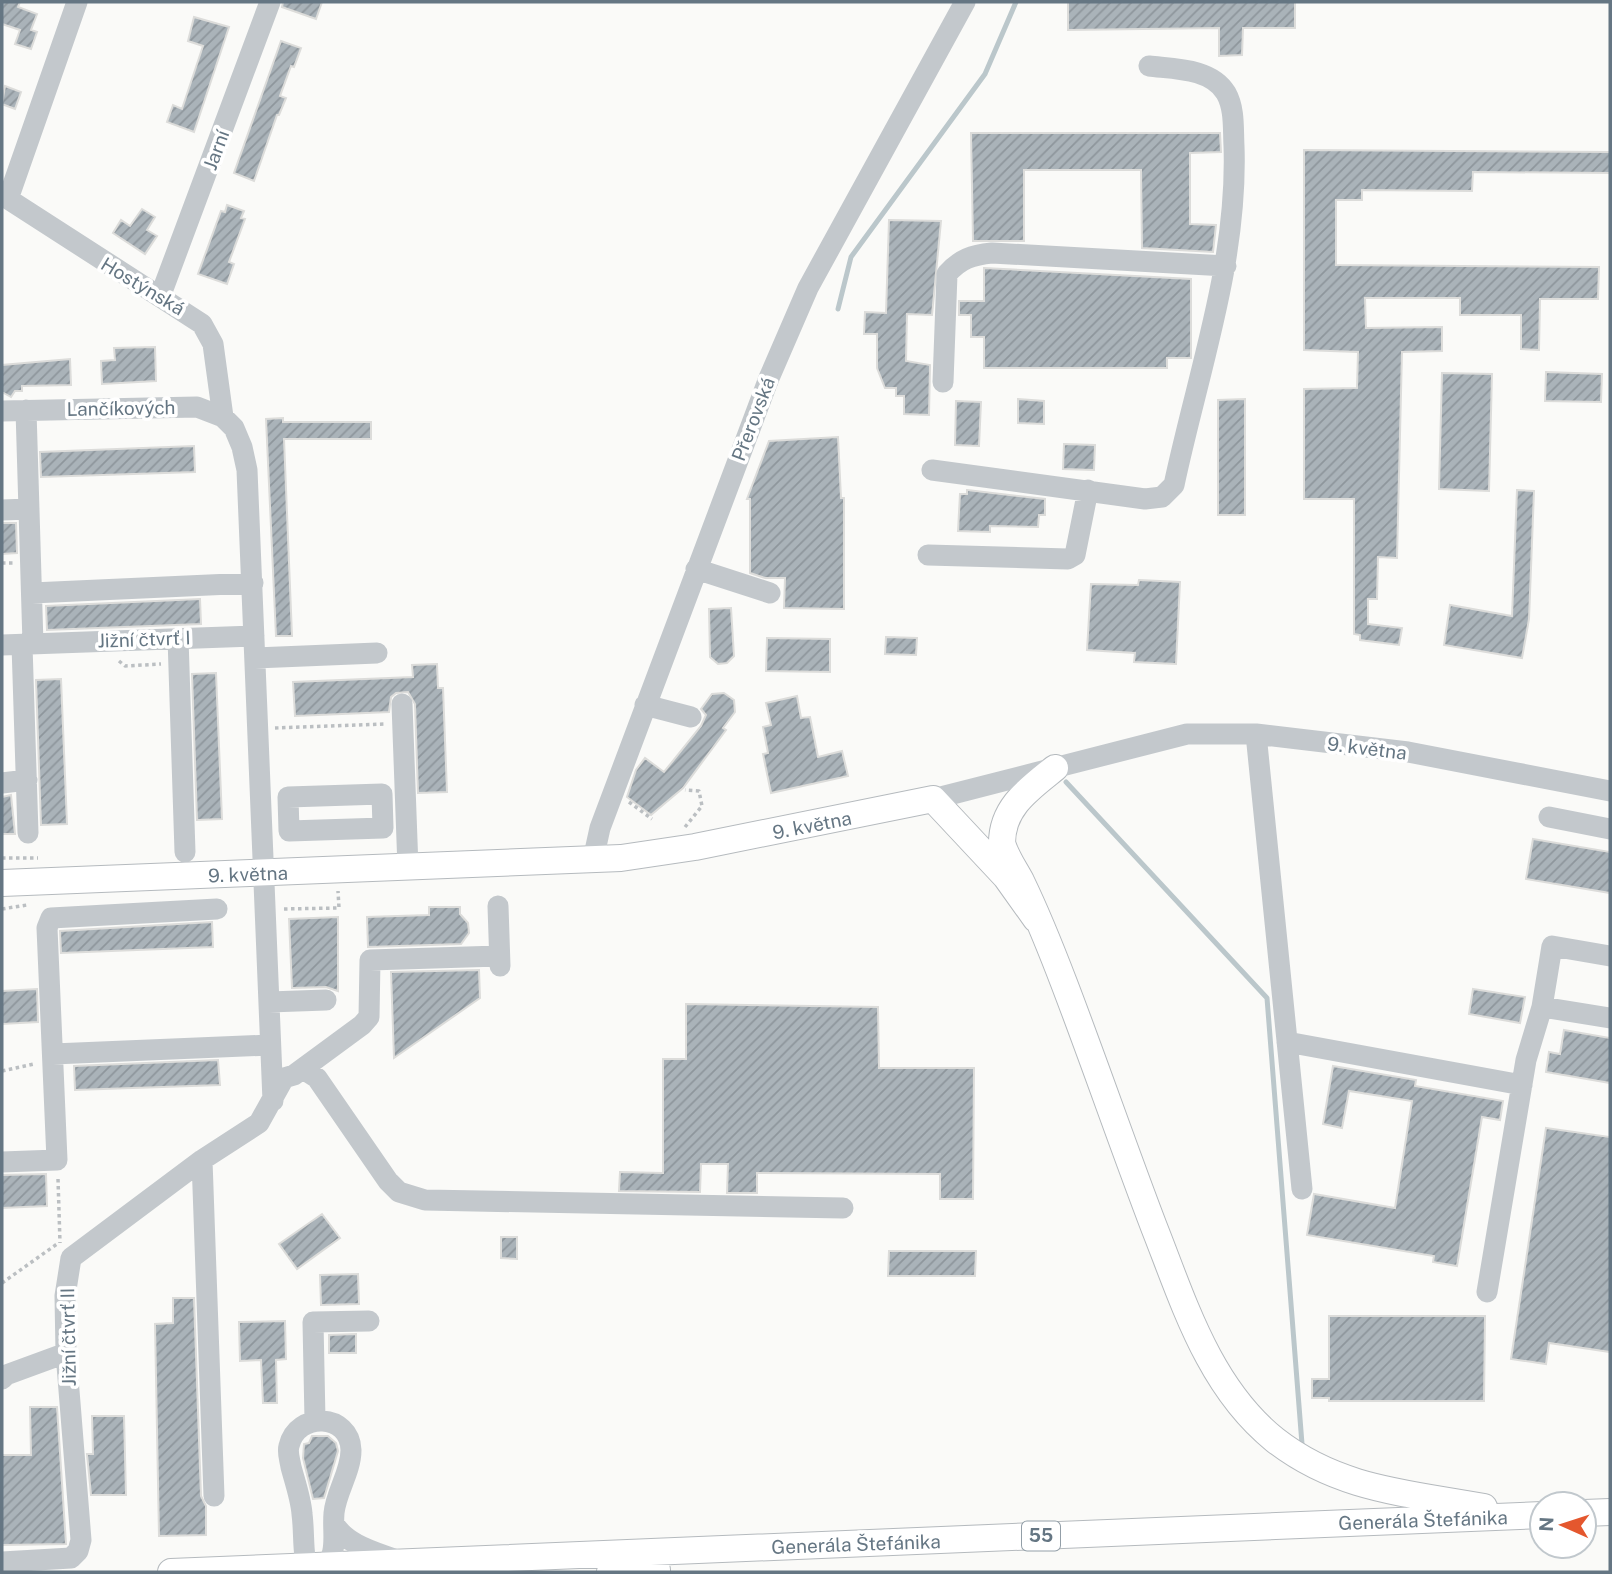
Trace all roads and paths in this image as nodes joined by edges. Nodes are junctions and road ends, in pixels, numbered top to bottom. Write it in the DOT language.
graph roads {
  1 [pos="77,2"];
  2 [pos="270,2"];
  3 [pos="965,2"];
  4 [pos="1149,66"];
  5 [pos="5,197"];
  6 [pos="1226,266"];
  7 [pos="160,297"];
  8 [pos="943,382"];
  9 [pos="26,410"];
  10 [pos="2,411"];
  11 [pos="228,423"];
  12 [pos="932,470"];
  13 [pos="1088,490"];
  14 [pos="29,509"];
  15 [pos="2,510"];
  16 [pos="928,555"];
  17 [pos="696,569"];
  18 [pos="253,583"];
  19 [pos="32,593"];
  20 [pos="770,593"];
  21 [pos="254,635"];
  22 [pos="178,638"];
  23 [pos="19,644"];
  24 [pos="377,653"];
  25 [pos="111,654"];
  26 [pos="255,658"];
  27 [pos="173,660"];
  28 [pos="645,705"];
  29 [pos="402,714"];
  30 [pos="691,717"];
  31 [pos="269,728"];
  32 [pos="1256,734"];
  33 [pos="1055,768"];
  34 [pos="27,780"];
  35 [pos="2,783"];
  36 [pos="685,790"];
  37 [pos="1610,791"];
  38 [pos="288,797"];
  39 [pos="261,798"];
  40 [pos="933,799"];
  41 [pos="1549,817"];
  42 [pos="1610,829"];
  43 [pos="681,830"];
  44 [pos="28,833"];
  45 [pos="185,852"];
  46 [pos="593,860"];
  47 [pos="408,868"];
  48 [pos="264,874"];
  49 [pos="2,883"];
  50 [pos="330,891"];
  51 [pos="280,902"];
  52 [pos="498,905"];
  53 [pos="217,909"];
  54 [pos="1036,919"];
  55 [pos="1610,956"];
  56 [pos="326,1000"];
  57 [pos="269,1002"];
  58 [pos="1542,1007"];
  59 [pos="1610,1018"];
  60 [pos="1287,1042"];
  61 [pos="270,1045"];
  62 [pos="53,1057"];
  63 [pos="303,1069"];
  64 [pos="2,1071"];
  65 [pos="1522,1085"];
  66 [pos="273,1101"];
  67 [pos="57,1160"];
  68 [pos="202,1160"];
  69 [pos="2,1162"];
  70 [pos="1302,1189"];
  71 [pos="843,1208"];
  72 [pos="60,1243"];
  73 [pos="1487,1292"];
  74 [pos="369,1321"];
  75 [pos="66,1353"];
  76 [pos="2,1379"];
  77 [pos="315,1420"];
  78 [pos="215,1496"];
  79 [pos="1528,1519"];
  80 [pos="1528,1521"];
  81 [pos="1528,1522"];
  82 [pos="334,1524"];
  83 [pos="303,1526"];
  84 [pos="2,1562"];
  85 [pos="404,1563"];
  86 [pos="258,1569"];
  87 [pos="321,1569"];
  88 [pos="171,1572"];
  89 [pos="610,1572"];
  1 -- 5 [label="street"];
  2 -- 7 [label="street, Jarní"];
  3 -- 17 [label="street, Přerovská"];
  4 -- 6 [label="street"];
  5 -- 7 [label="street, Hostýnská"];
  6 -- 8 [label="street"];
  6 -- 13 [label="street"];
  7 -- 11 [label="street, Hostýnská"];
  9 -- 10 [label="street, Lančíkových"];
  9 -- 11 [label="street, Lančíkových"];
  9 -- 14 [label="street"];
  11 -- 18 [label="street"];
  12 -- 13 [label="street"];
  13 -- 16 [label="street"];
  14 -- 15 [label="street"];
  14 -- 19 [label="street"];
  17 -- 20 [label="street"];
  17 -- 28 [label="street, Přerovská"];
  18 -- 19 [label="street"];
  18 -- 21 [label="street"];
  19 -- 23 [label="street"];
  21 -- 22 [label="street, Jižní čtvrť I"];
  21 -- 26 [label="street"];
  22 -- 23 [label="street, Jižní čtvrť I"];
  22 -- 45 [label="street"];
  23 -- 34 [label="street"];
  24 -- 26 [label="street"];
  25 -- 27 [label="path"];
  26 -- 39 [label="street"];
  28 -- 30 [label="street"];
  28 -- 46 [label="street, Přerovská"];
  29 -- 31 [label="path"];
  29 -- 47 [label="street"];
  32 -- 33 [label="street, 9. května"];
  32 -- 37 [label="street, 9. května"];
  32 -- 60 [label="street"];
  33 -- 40 [label="street, 9. května"];
  33 -- 54 [label="main road"];
  34 -- 35 [label="street"];
  34 -- 44 [label="street"];
  36 -- 43 [label="path"];
  38 -- 39 [label="street"];
  39 -- 48 [label="street"];
  40 -- 46 [label="main road, 9. května"];
  40 -- 54 [label="main road"];
  41 -- 42 [label="street"];
  46 -- 47 [label="main road, 9. května"];
  47 -- 48 [label="main road, 9. května"];
  48 -- 49 [label="main road, 9. května"];
  48 -- 57 [label="street"];
  50 -- 51 [label="path"];
  52 -- 63 [label="street, Jižní čtvrť II"];
  53 -- 62 [label="street"];
  54 -- 79 [label="main road"];
  55 -- 58 [label="street"];
  56 -- 57 [label="street"];
  57 -- 61 [label="street"];
  58 -- 59 [label="street"];
  58 -- 65 [label="street"];
  60 -- 65 [label="street"];
  60 -- 70 [label="street"];
  61 -- 62 [label="street"];
  61 -- 66 [label="street"];
  62 -- 64 [label="path"];
  62 -- 67 [label="street"];
  63 -- 66 [label="street, Jižní čtvrť II"];
  63 -- 71 [label="street"];
  65 -- 73 [label="street"];
  66 -- 68 [label="street, Jižní čtvrť II"];
  67 -- 69 [label="street"];
  67 -- 72 [label="path"];
  68 -- 75 [label="street, Jižní čtvrť II"];
  68 -- 78 [label="street"];
  74 -- 77 [label="street"];
  75 -- 76 [label="street"];
  75 -- 84 [label="street, Jižní čtvrť II"];
  77 -- 82 [label="street"];
  77 -- 83 [label="street"];
  80 -- 85 [label="main road, Generála Štefánika / 55"];
  81 -- 89 [label="main road, Generála Štefánika / 55"];
  82 -- 85 [label="street"];
  82 -- 87 [label="street"];
  83 -- 86 [label="street"];
  83 -- 87 [label="street"];
  85 -- 87 [label="main road, Generála Štefánika / 55"];
  86 -- 87 [label="main road, Generála Štefánika / 55"];
  86 -- 88 [label="main road, Generála Štefánika / 55"];
}
